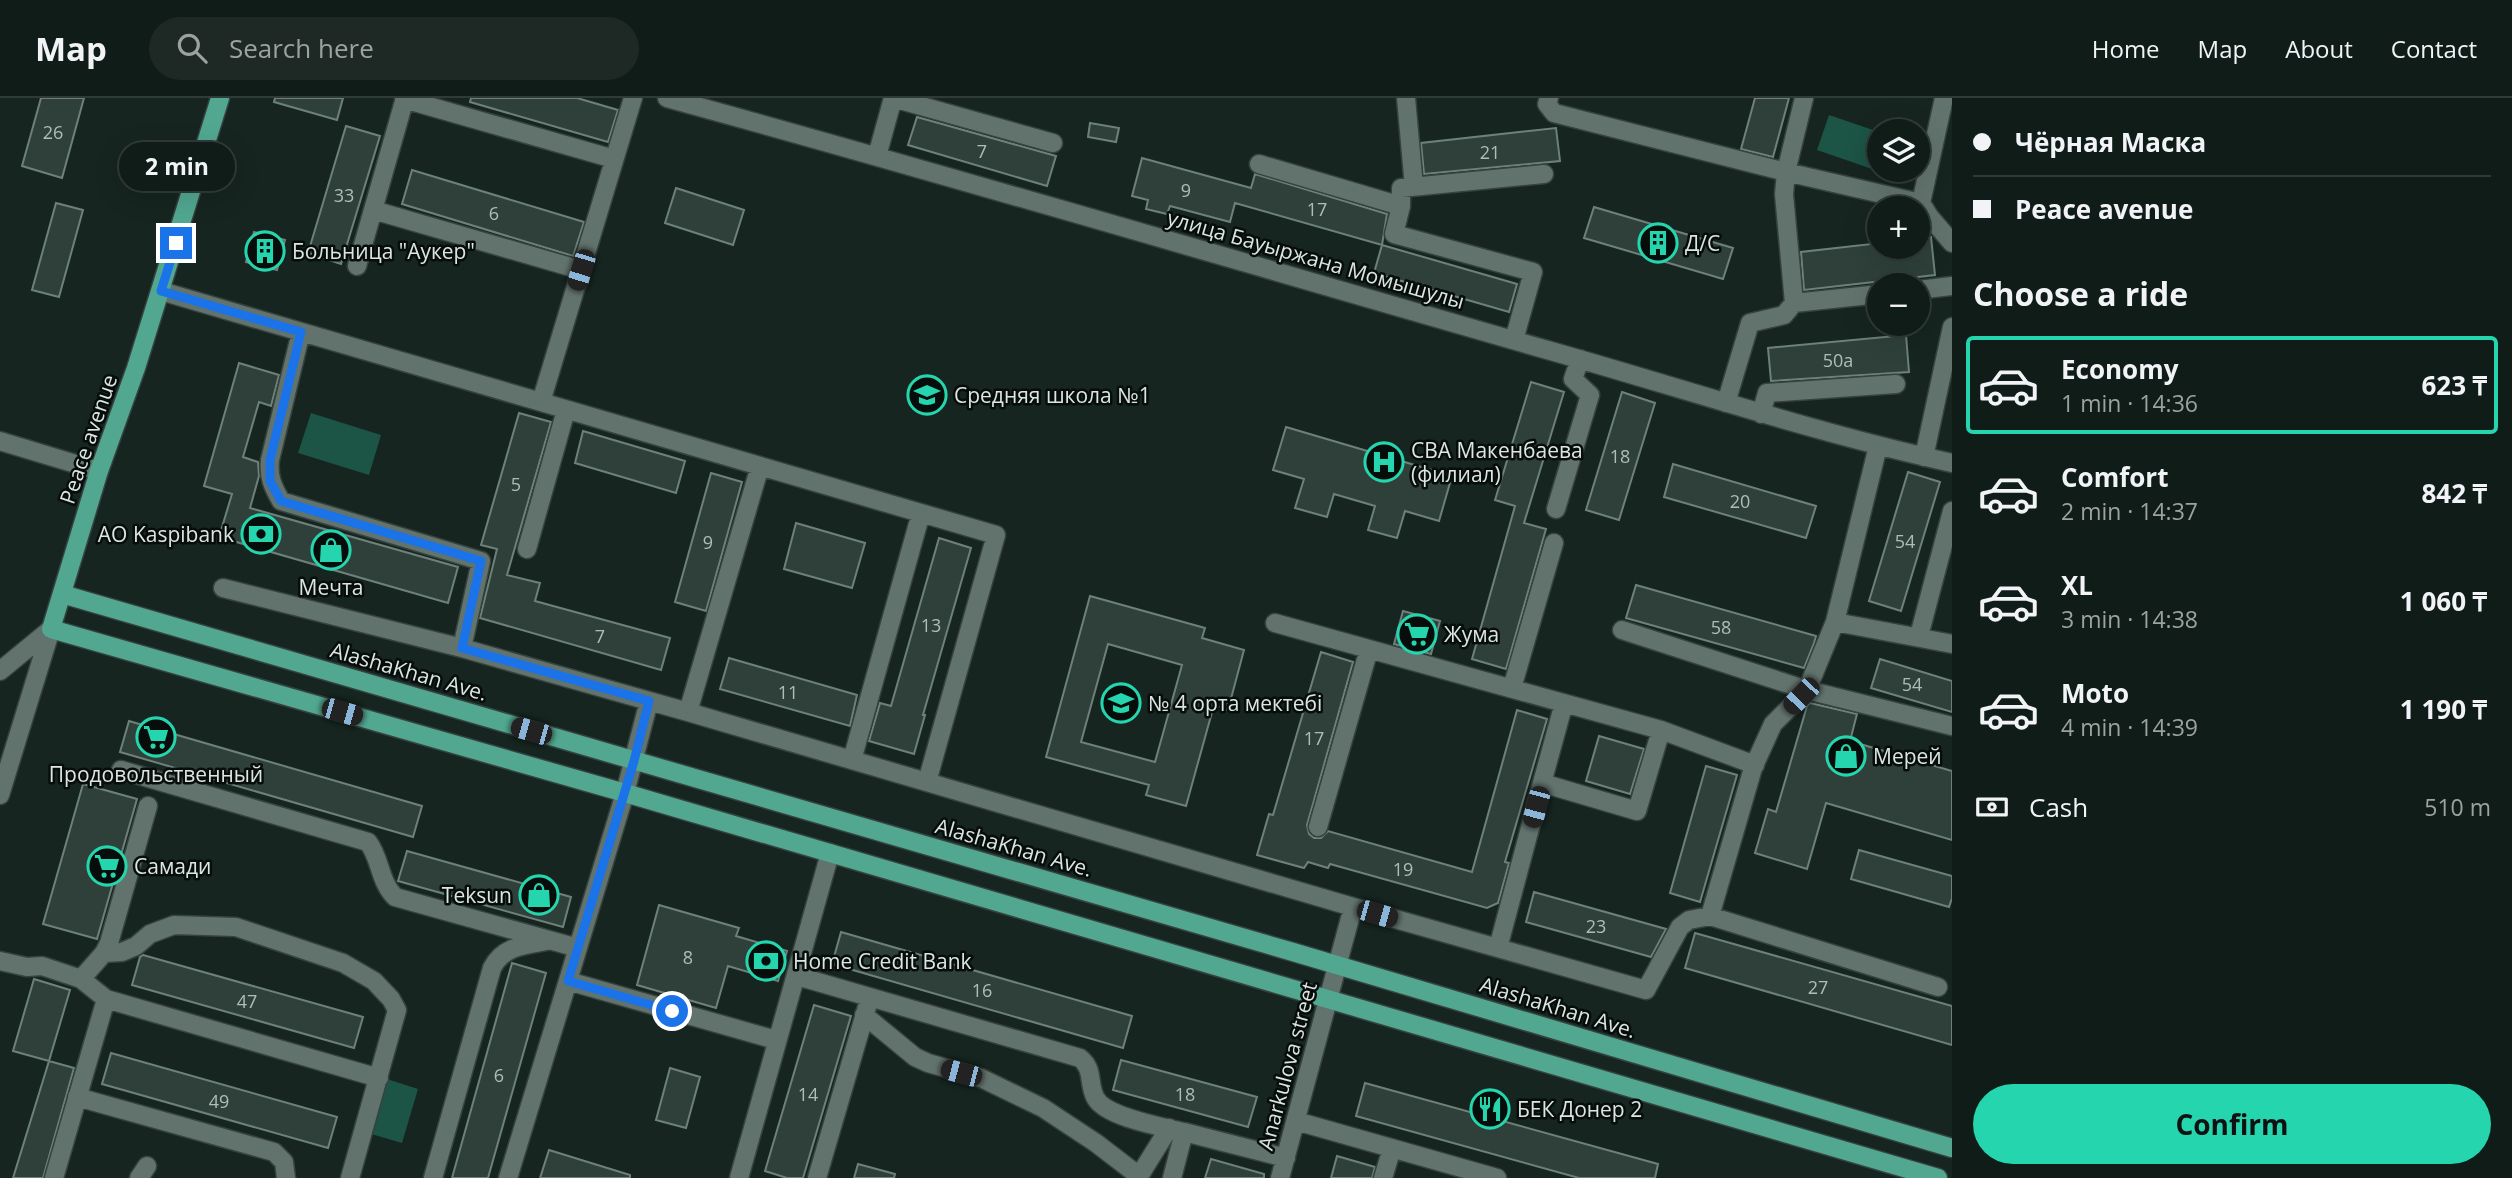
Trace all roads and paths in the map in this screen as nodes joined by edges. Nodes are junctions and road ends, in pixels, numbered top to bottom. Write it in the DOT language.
graph roads {
  1 [pos="220,98"];
  2 [pos="633,98"];
  3 [pos="667,98"];
  4 [pos="1406,98"];
  5 [pos="1549,98"];
  6 [pos="1804,98"];
  7 [pos="1944,98"];
  8 [pos="405,99"];
  9 [pos="1053,143"];
  10 [pos="877,156"];
  11 [pos="614,159"];
  12 [pos="1259,164"];
  13 [pos="1786,172"];
  14 [pos="1544,174"];
  15 [pos="1414,187"];
  16 [pos="1891,196"];
  17 [pos="1923,196"];
  18 [pos="1401,206"];
  19 [pos="373,210"];
  20 [pos="1930,217"];
  21 [pos="1952,243"];
  22 [pos="357,265"];
  23 [pos="581,270"];
  24 [pos="1952,286"];
  25 [pos="1930,289"];
  26 [pos="161,291"];
  27 [pos="1867,295"];
  28 [pos="1794,303"];
  29 [pos="1952,327"];
  30 [pos="301,332"];
  31 [pos="1514,340"];
  32 [pos="1950,349"];
  33 [pos="1580,359"];
  34 [pos="1896,384"];
  35 [pos="541,402"];
  36 [pos="1726,403"];
  37 [pos="566,410"];
  38 [pos="1761,414"];
  39 [pos="0,441"];
  40 [pos="1878,446"];
  41 [pos="1924,457"];
  42 [pos="1952,463"];
  43 [pos="760,466"];
  44 [pos="99,471"];
  45 [pos="1556,509"];
  46 [pos="1952,511"];
  47 [pos="921,513"];
  48 [pos="1554,543"];
  49 [pos="527,549"];
  50 [pos="223,588"];
  51 [pos="62,594"];
  52 [pos="1275,622"];
  53 [pos="1835,622"];
  54 [pos="51,629"];
  55 [pos="1622,630"];
  56 [pos="1919,636"];
  57 [pos="1952,644"];
  58 [pos="462,648"];
  59 [pos="1369,649"];
  60 [pos="0,671"];
  61 [pos="1512,688"];
  62 [pos="1807,690"];
  63 [pos="649,701"];
  64 [pos="1564,703"];
  65 [pos="688,712"];
  66 [pos="1952,726"];
  67 [pos="1661,730"];
  68 [pos="852,760"];
  69 [pos="634,761"];
  70 [pos="1755,765"];
  71 [pos="121,770"];
  72 [pos="927,782"];
  73 [pos="1542,783"];
  74 [pos="625,793"];
  75 [pos="0,795"];
  76 [pos="148,806"];
  77 [pos="1318,827"];
  78 [pos="830,853"];
  79 [pos="1353,907"];
  80 [pos="1710,916"];
  81 [pos="551,940"];
  82 [pos="578,948"];
  83 [pos="1498,948"];
  84 [pos="104,953"];
  85 [pos="0,961"];
  86 [pos="1339,965"];
  87 [pos="797,976"];
  88 [pos="81,979"];
  89 [pos="568,981"];
  90 [pos="1938,987"];
  91 [pos="869,997"];
  92 [pos="1329,998"];
  93 [pos="106,999"];
  94 [pos="864,1015"];
  95 [pos="776,1040"];
  96 [pos="379,1078"];
  97 [pos="77,1097"];
  98 [pos="1296,1121"];
  99 [pos="1176,1130"];
  100 [pos="1392,1148"];
  101 [pos="1952,1148"];
  102 [pos="1286,1158"];
  103 [pos="1139,1177"];
  104 [pos="54,1178"];
  105 [pos="286,1178"];
  106 [pos="351,1178"];
  107 [pos="433,1178"];
  108 [pos="508,1178"];
  109 [pos="739,1178"];
  110 [pos="817,1178"];
  111 [pos="1172,1178"];
  112 [pos="1280,1178"];
  113 [pos="1383,1178"];
  114 [pos="1497,1178"];
  115 [pos="1938,1178"];
  1 -- 26 [label="main road, Peace avenue"];
  2 -- 11 [label="street"];
  3 -- 10 [label="street, улица Бауыржана Момышулы"];
  4 -- 15 [label="street"];
  5 -- 13 [label="street"];
  6 -- 13 [label="street"];
  7 -- 17 [label="street"];
  8 -- 11 [label="street"];
  8 -- 19 [label="street"];
  9 -- 10 [label="street"];
  10 -- 31 [label="street, улица Бауыржана Момышулы"];
  11 -- 23 [label="street"];
  12 -- 18 [label="street"];
  13 -- 16 [label="street"];
  13 -- 28 [label="street"];
  14 -- 15 [label="street"];
  15 -- 18 [label="street"];
  18 -- 31 [label="street"];
  19 -- 22 [label="street"];
  19 -- 23 [label="street"];
  20 -- 21 [label="street"];
  23 -- 35 [label="street"];
  24 -- 25 [label="street"];
  26 -- 30 [label="street"];
  26 -- 44 [label="main road, Peace avenue"];
  27 -- 28 [label="street"];
  28 -- 36 [label="street"];
  29 -- 32 [label="street"];
  30 -- 35 [label="street"];
  30 -- 58 [label="street"];
  31 -- 33 [label="street, улица Бауыржана Момышулы"];
  32 -- 41 [label="street"];
  33 -- 36 [label="street, улица Бауыржана Момышулы"];
  33 -- 45 [label="street"];
  34 -- 38 [label="street"];
  35 -- 37 [label="street"];
  36 -- 38 [label="street, улица Бауыржана Момышулы"];
  37 -- 43 [label="street"];
  37 -- 49 [label="street"];
  38 -- 40 [label="street, улица Бауыржана Момышулы"];
  39 -- 44 [label="street"];
  40 -- 41 [label="street, улица Бауыржана Момышулы"];
  40 -- 53 [label="street"];
  41 -- 42 [label="street, улица Бауыржана Момышулы"];
  43 -- 47 [label="street"];
  43 -- 65 [label="street"];
  44 -- 51 [label="main road, Peace avenue"];
  46 -- 56 [label="street"];
  47 -- 68 [label="street"];
  47 -- 72 [label="street"];
  48 -- 61 [label="street"];
  50 -- 58 [label="street"];
  51 -- 54 [label="main road, Peace avenue"];
  51 -- 69 [label="main road, AlashaKhan Ave."];
  52 -- 59 [label="street"];
  53 -- 56 [label="street"];
  53 -- 62 [label="street"];
  54 -- 60 [label="street"];
  54 -- 74 [label="main road"];
  54 -- 75 [label="street, Peace avenue"];
  55 -- 62 [label="street"];
  56 -- 57 [label="street"];
  58 -- 63 [label="street"];
  59 -- 61 [label="street"];
  59 -- 77 [label="street"];
  61 -- 64 [label="street"];
  62 -- 66 [label="street"];
  62 -- 70 [label="street"];
  63 -- 65 [label="street"];
  63 -- 69 [label="street"];
  64 -- 67 [label="street"];
  64 -- 73 [label="street"];
  65 -- 68 [label="street"];
  67 -- 70 [label="street"];
  67 -- 73 [label="street"];
  68 -- 72 [label="street"];
  69 -- 74 [label="street"];
  69 -- 86 [label="main road, AlashaKhan Ave."];
  70 -- 80 [label="street"];
  71 -- 81 [label="street"];
  72 -- 79 [label="street"];
  73 -- 83 [label="street"];
  74 -- 78 [label="main road"];
  74 -- 82 [label="street"];
  76 -- 84 [label="street"];
  78 -- 87 [label="street"];
  78 -- 92 [label="main road"];
  79 -- 83 [label="street"];
  79 -- 86 [label="street, Anarkulova street"];
  80 -- 83 [label="street"];
  80 -- 90 [label="street"];
  81 -- 82 [label="street"];
  81 -- 107 [label="street"];
  82 -- 89 [label="street"];
  84 -- 88 [label="street"];
  84 -- 96 [label="street"];
  85 -- 88 [label="street"];
  86 -- 92 [label="street, Anarkulova street"];
  86 -- 101 [label="main road, AlashaKhan Ave."];
  87 -- 91 [label="street"];
  87 -- 95 [label="street"];
  88 -- 93 [label="street"];
  89 -- 95 [label="street"];
  89 -- 108 [label="street"];
  91 -- 94 [label="street"];
  91 -- 99 [label="street"];
  92 -- 98 [label="street, Anarkulova street"];
  92 -- 115 [label="main road"];
  93 -- 96 [label="street"];
  93 -- 97 [label="street"];
  94 -- 103 [label="street"];
  94 -- 110 [label="street"];
  95 -- 109 [label="street"];
  96 -- 106 [label="street"];
  97 -- 104 [label="street"];
  97 -- 105 [label="street"];
  98 -- 100 [label="street"];
  98 -- 102 [label="street, Anarkulova street"];
  99 -- 102 [label="street"];
  99 -- 103 [label="street"];
  99 -- 111 [label="street"];
  100 -- 113 [label="street"];
  100 -- 114 [label="street"];
  102 -- 112 [label="street, Anarkulova street"];
}
